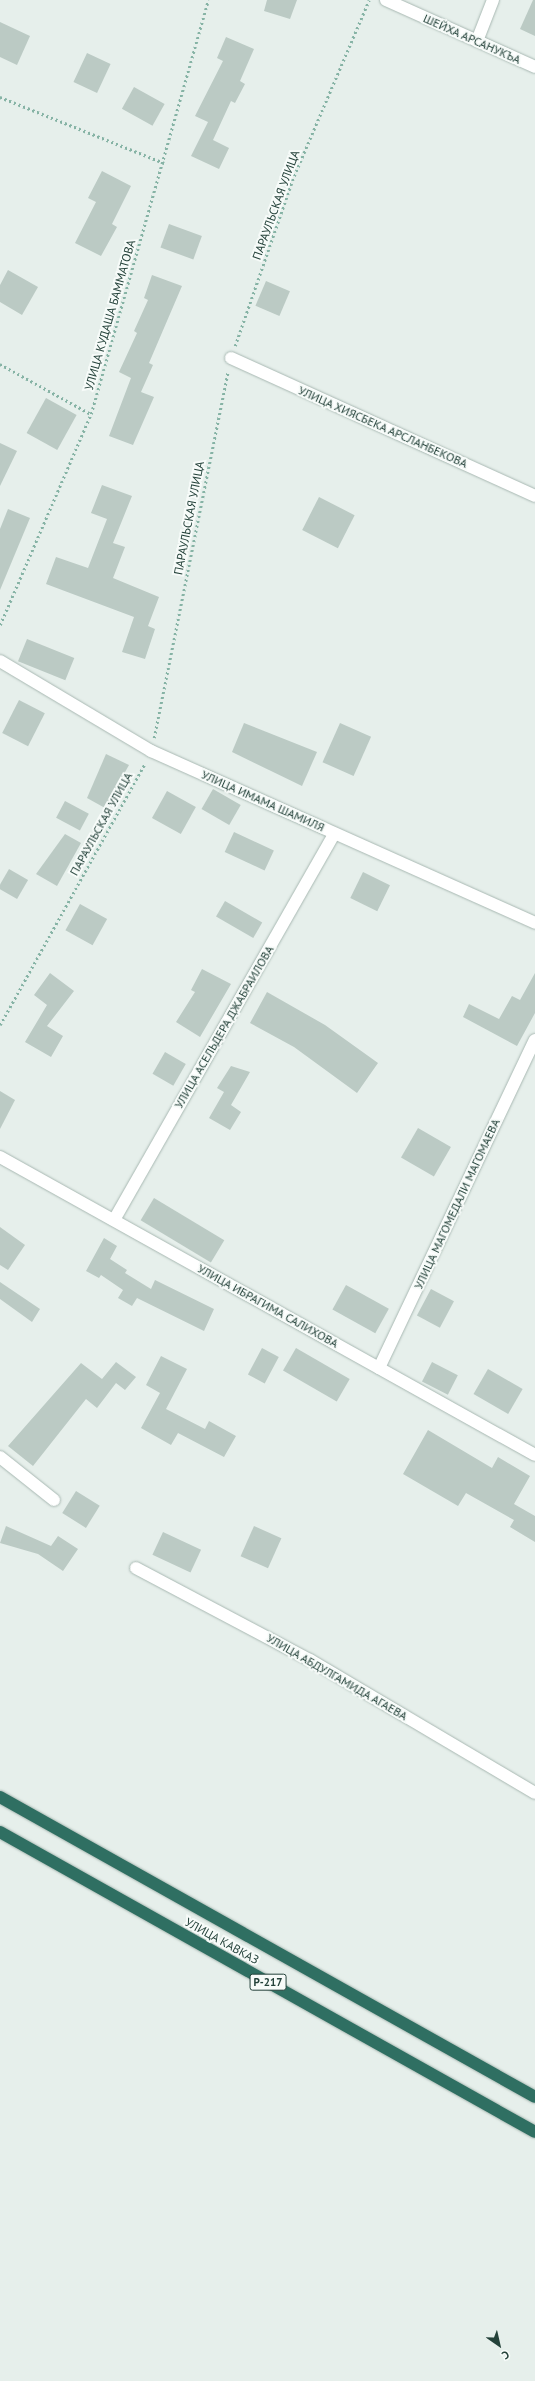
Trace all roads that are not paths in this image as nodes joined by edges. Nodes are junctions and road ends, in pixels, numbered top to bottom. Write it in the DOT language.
graph roads {
  1 [pos="386,0"];
  2 [pos="493,0"];
  3 [pos="477,41"];
  4 [pos="535,67"];
  5 [pos="231,358"];
  6 [pos="535,496"];
  7 [pos="0,661"];
  8 [pos="334,834"];
  9 [pos="535,923"];
  10 [pos="535,1040"];
  11 [pos="0,1157"];
  12 [pos="114,1220"];
  13 [pos="379,1368"];
  14 [pos="535,1455"];
  15 [pos="0,1457"];
  16 [pos="54,1500"];
  17 [pos="136,1568"];
  18 [pos="535,1792"];
  19 [pos="0,1797"];
  20 [pos="0,1832"];
  21 [pos="535,2097"];
  22 [pos="535,2132"];
  1 -- 3 [label="street, ШЕЙХА АРСАНУКЪА"];
  2 -- 3 [label="street"];
  3 -- 4 [label="street, ШЕЙХА АРСАНУКЪА"];
  5 -- 6 [label="street, УЛИЦА ХИЯСБЕКА АРСЛАНБЕКОВА"];
  7 -- 8 [label="street, УЛИЦА ИМАМА ШАМИЛЯ"];
  8 -- 9 [label="street, УЛИЦА ИМАМА ШАМИЛЯ"];
  8 -- 12 [label="street, УЛИЦА АСЕЛЬДЕРА ДЖАБРАИЛОВА"];
  10 -- 13 [label="street, УЛИЦА МАГОМЕДАЛИ МАГОМАЕВА"];
  11 -- 12 [label="street, УЛИЦА ИБРАГИМА САЛИХОВА"];
  12 -- 13 [label="street, УЛИЦА ИБРАГИМА САЛИХОВА"];
  13 -- 14 [label="street, УЛИЦА ИБРАГИМА САЛИХОВА"];
  15 -- 16 [label="street"];
  17 -- 18 [label="street, УЛИЦА АБДУЛГАМИДА АГАЕВА"];
  19 -- 21 [label="highway, УЛИЦА КАВКАЗ / Р-217"];
  20 -- 22 [label="highway, УЛИЦА КАВКАЗ / Р-217"];
}
